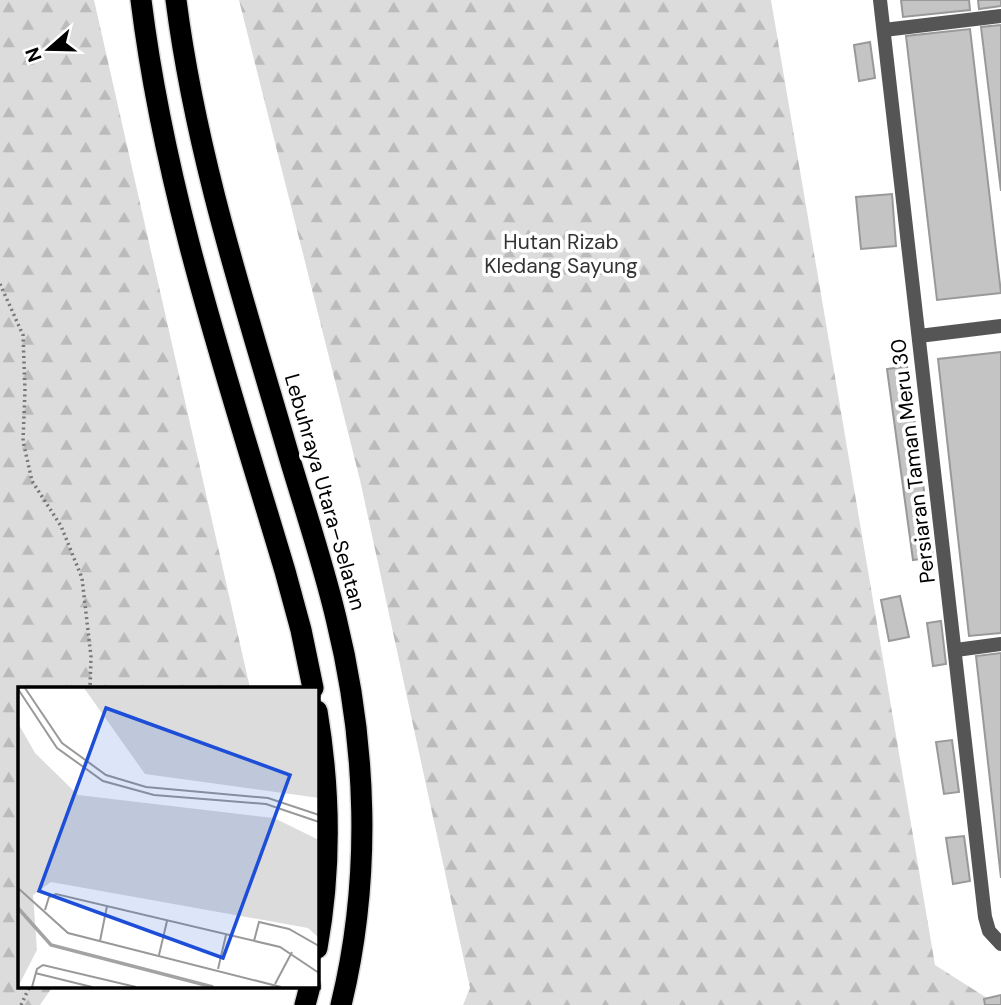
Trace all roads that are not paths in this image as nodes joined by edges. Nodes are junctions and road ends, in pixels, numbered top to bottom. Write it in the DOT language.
graph roads {
  1 [pos="141,0"];
  2 [pos="176,0"];
  3 [pos="880,0"];
  4 [pos="1001,16"];
  5 [pos="884,30"];
  6 [pos="1001,326"];
  7 [pos="919,336"];
  8 [pos="1001,644"];
  9 [pos="956,650"];
  10 [pos="313,687"];
  11 [pos="318,720"];
  12 [pos="318,940"];
  13 [pos="1001,944"];
  14 [pos="309,988"];
  15 [pos="305,1005"];
  16 [pos="341,1005"];
  1 -- 10 [label="highway"];
  2 -- 16 [label="highway, Lebuhraya Utara–Selatan"];
  3 -- 5 [label="street, Persiaran Taman Meru 30"];
  4 -- 5 [label="street"];
  5 -- 7 [label="street, Persiaran Taman Meru 30"];
  6 -- 7 [label="street"];
  7 -- 9 [label="street, Persiaran Taman Meru 30"];
  8 -- 9 [label="street"];
  9 -- 13 [label="street, Persiaran Taman Meru 30"];
  11 -- 12 [label="highway"];
  14 -- 15 [label="highway"];
}
